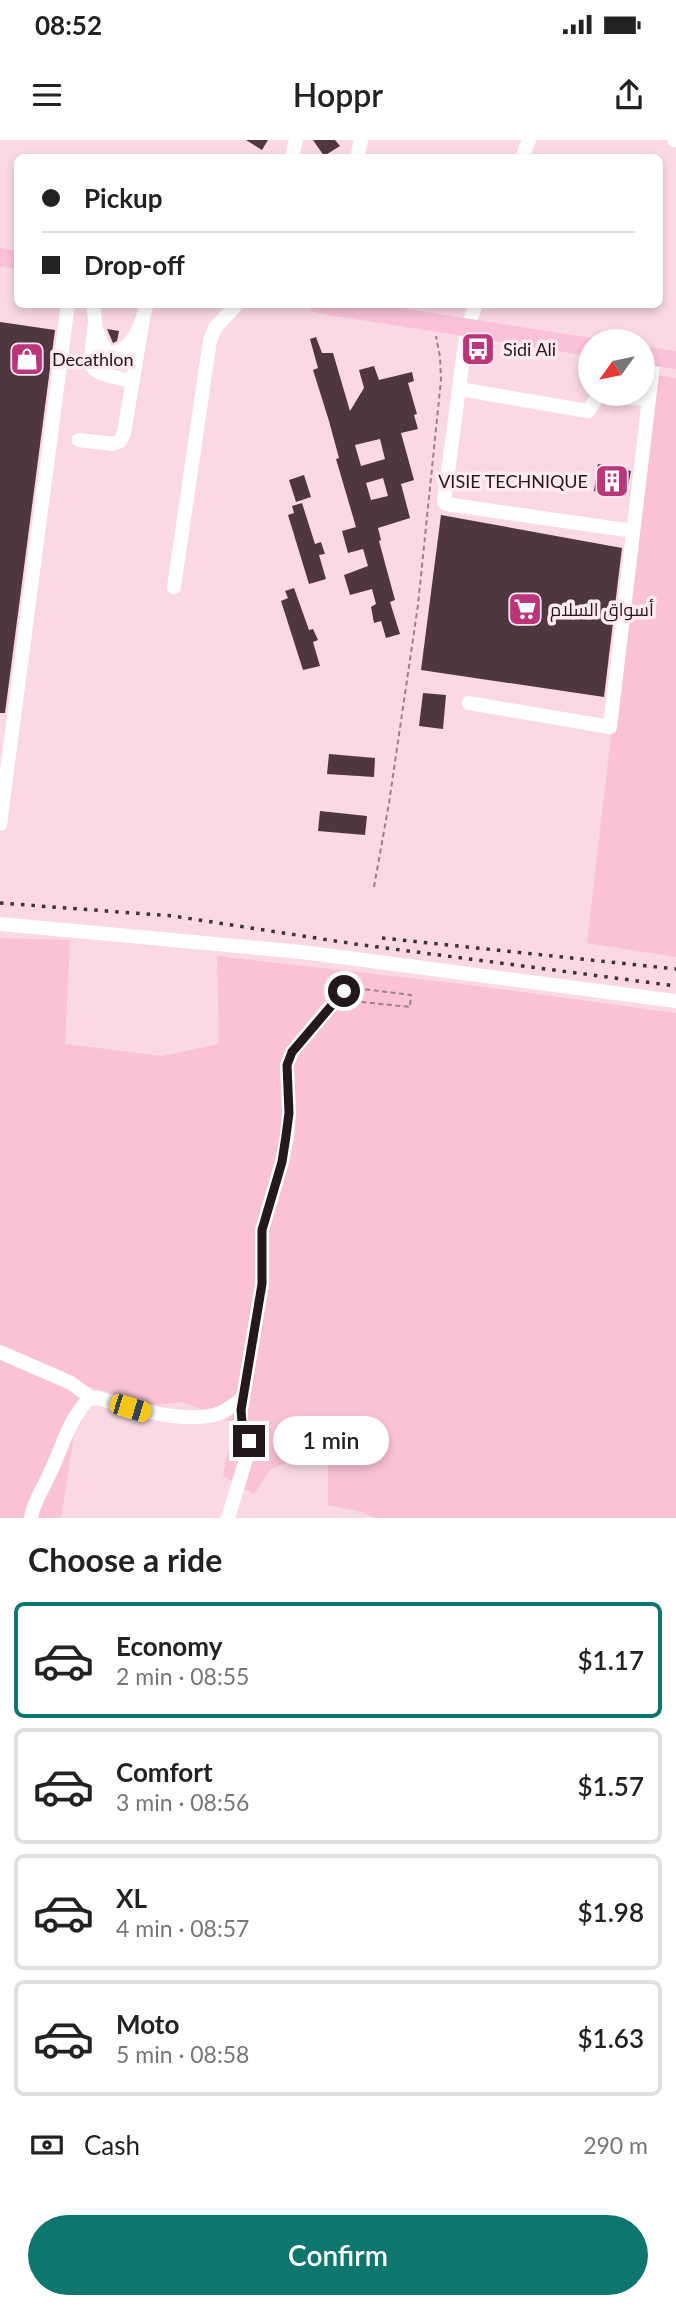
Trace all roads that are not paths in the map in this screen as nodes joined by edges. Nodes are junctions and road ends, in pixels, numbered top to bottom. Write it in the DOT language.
graph roads {
  1 [pos="67,308"];
  2 [pos="93,308"];
  3 [pos="233,308"];
  4 [pos="338,308"];
  5 [pos="474,308"];
  6 [pos="145,312"];
  7 [pos="94,322"];
  8 [pos="467,328"];
  9 [pos="578,345"];
  10 [pos="655,357"];
  11 [pos="676,360"];
  12 [pos="133,381"];
  13 [pos="458,389"];
  14 [pos="590,406"];
  15 [pos="647,406"];
  16 [pos="79,440"];
  17 [pos="633,531"];
  18 [pos="174,587"];
  19 [pos="469,703"];
  20 [pos="0,824"];
  21 [pos="0,924"];
  22 [pos="356,986"];
  23 [pos="676,1001"];
  24 [pos="0,1352"];
  25 [pos="91,1398"];
  26 [pos="243,1398"];
  27 [pos="31,1518"];
  28 [pos="228,1518"];
  1 -- 20 [label="street"];
  2 -- 7 [label="street"];
  3 -- 18 [label="street"];
  4 -- 8 [label="main road"];
  5 -- 8 [label="street"];
  6 -- 7 [label="street"];
  6 -- 12 [label="street"];
  7 -- 12 [label="street"];
  8 -- 9 [label="main road"];
  8 -- 13 [label="street"];
  10 -- 11 [label="main road"];
  12 -- 16 [label="street"];
  13 -- 14 [label="street"];
  13 -- 17 [label="street"];
  15 -- 17 [label="street"];
  17 -- 19 [label="street"];
  21 -- 23 [label="street"];
  22 -- 26 [label="street"];
  24 -- 25 [label="street"];
  25 -- 26 [label="street"];
  25 -- 27 [label="street"];
  26 -- 28 [label="street"];
}
